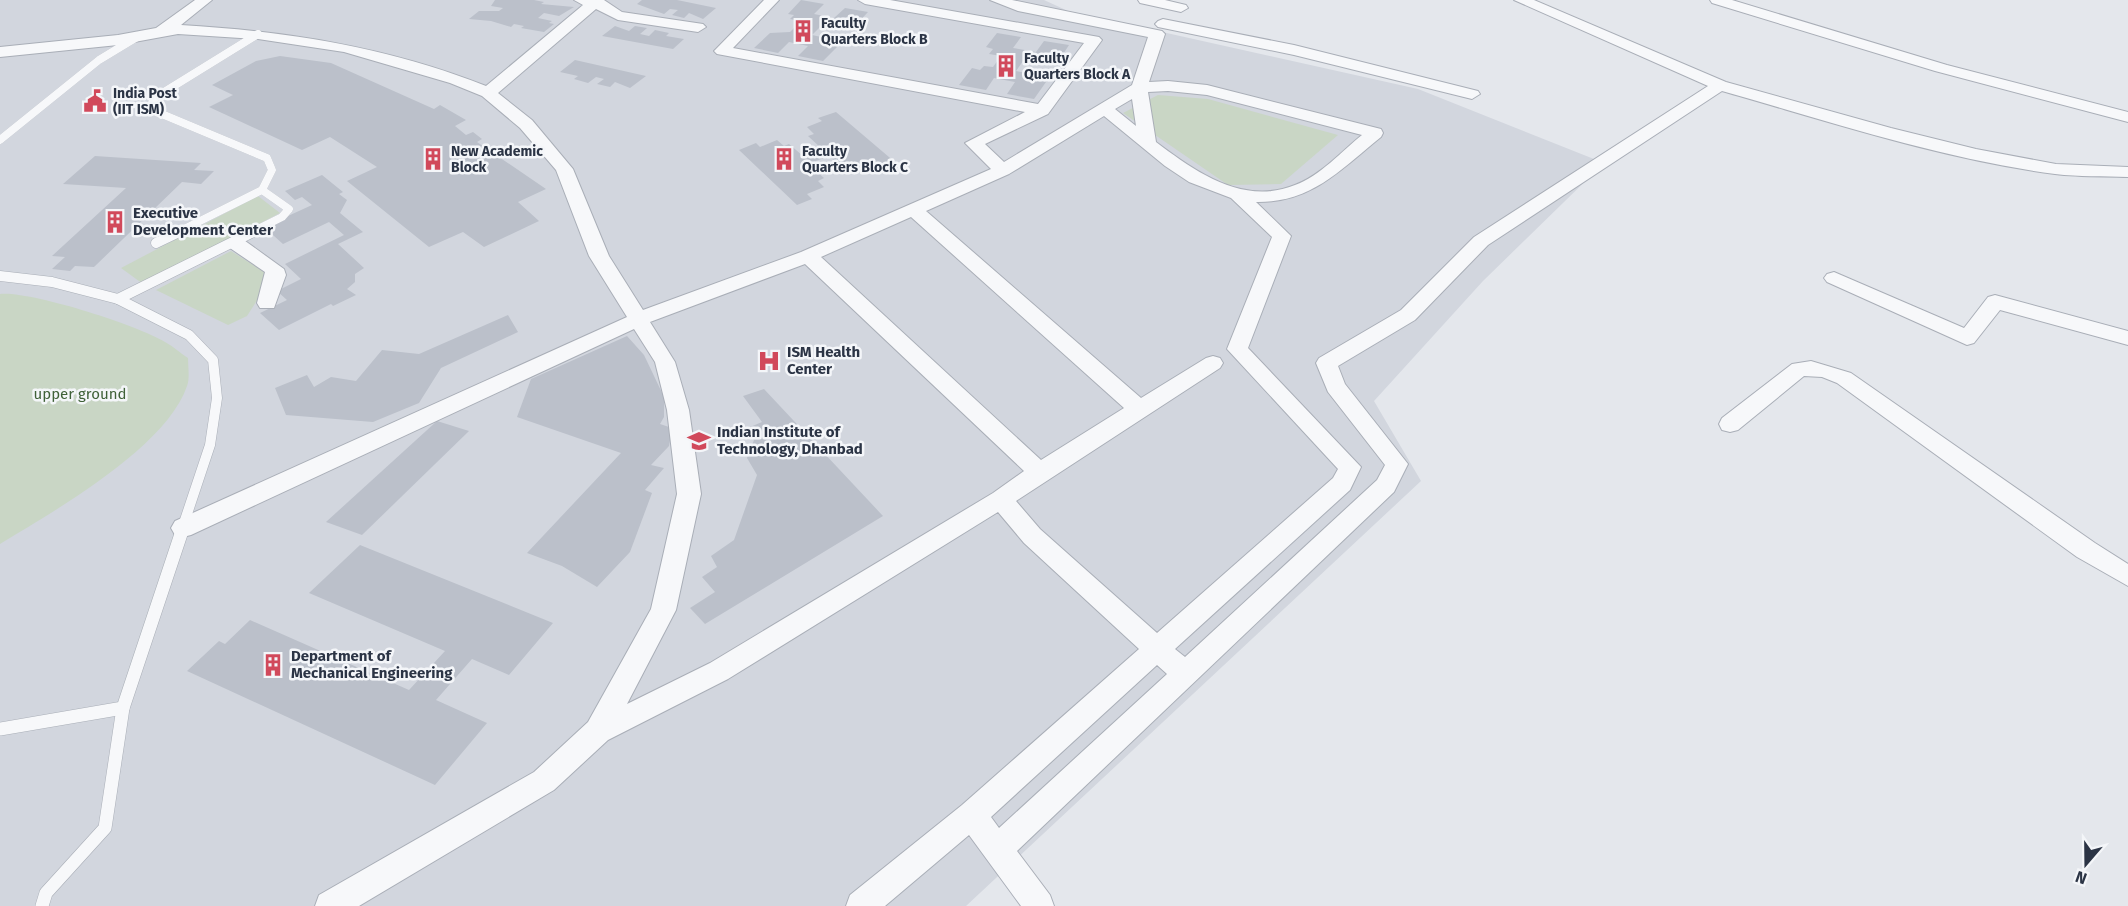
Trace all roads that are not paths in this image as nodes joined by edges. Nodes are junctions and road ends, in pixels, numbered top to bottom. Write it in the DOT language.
graph roads {
  1 [pos="205,0"];
  2 [pos="772,0"];
  3 [pos="865,0"];
  4 [pos="997,0"];
  5 [pos="1145,0"];
  6 [pos="1521,0"];
  7 [pos="1717,0"];
  8 [pos="1776,0"];
  9 [pos="591,1"];
  10 [pos="1185,4"];
  11 [pos="1766,14"];
  12 [pos="698,27"];
  13 [pos="162,31"];
  14 [pos="258,34"];
  15 [pos="137,36"];
  16 [pos="0,52"];
  17 [pos="1720,85"];
  18 [pos="1139,88"];
  19 [pos="488,93"];
  20 [pos="1472,94"];
  21 [pos="1042,110"];
  22 [pos="1105,110"];
  23 [pos="2128,117"];
  24 [pos="0,140"];
  25 [pos="1147,142"];
  26 [pos="1003,170"];
  27 [pos="2128,172"];
  28 [pos="262,190"];
  29 [pos="1237,194"];
  30 [pos="914,210"];
  31 [pos="234,242"];
  32 [pos="156,243"];
  33 [pos="808,256"];
  34 [pos="0,276"];
  35 [pos="1834,278"];
  36 [pos="118,299"];
  37 [pos="267,303"];
  38 [pos="639,319"];
  39 [pos="2128,338"];
  40 [pos="1214,363"];
  41 [pos="1138,408"];
  42 [pos="1730,424"];
  43 [pos="1039,472"];
  44 [pos="1001,500"];
  45 [pos="183,528"];
  46 [pos="2128,576"];
  47 [pos="1159,648"];
  48 [pos="1185,674"];
  49 [pos="123,708"];
  50 [pos="0,729"];
  51 [pos="598,732"];
  52 [pos="972,815"];
  53 [pos="997,850"];
  54 [pos="42,906"];
  55 [pos="330,906"];
  56 [pos="861,906"];
  57 [pos="1039,906"];
  1 -- 13 [label="street"];
  2 -- 21 [label="street"];
  3 -- 21 [label="street"];
  4 -- 18 [label="street"];
  5 -- 10 [label="street"];
  6 -- 17 [label="street"];
  7 -- 11 [label="street"];
  8 -- 11 [label="street"];
  9 -- 12 [label="street"];
  9 -- 19 [label="street"];
  10 -- 20 [label="street"];
  11 -- 23 [label="street"];
  13 -- 14 [label="street"];
  13 -- 15 [label="street"];
  14 -- 19 [label="street"];
  14 -- 28 [label="lane"];
  15 -- 16 [label="street"];
  15 -- 24 [label="lane"];
  17 -- 27 [label="street"];
  17 -- 48 [label="street"];
  18 -- 22 [label="street"];
  18 -- 25 [label="street"];
  18 -- 29 [label="street"];
  19 -- 38 [label="street"];
  21 -- 26 [label="street"];
  22 -- 25 [label="street"];
  22 -- 26 [label="street"];
  25 -- 29 [label="street"];
  26 -- 30 [label="street"];
  28 -- 31 [label="lane"];
  28 -- 32 [label="lane"];
  29 -- 47 [label="street"];
  30 -- 33 [label="street"];
  30 -- 41 [label="street"];
  31 -- 36 [label="lane"];
  31 -- 37 [label="street"];
  33 -- 38 [label="street"];
  33 -- 43 [label="street"];
  34 -- 36 [label="lane"];
  35 -- 39 [label="street"];
  36 -- 45 [label="lane"];
  38 -- 45 [label="street"];
  38 -- 51 [label="street"];
  40 -- 41 [label="street"];
  41 -- 43 [label="street"];
  42 -- 46 [label="street"];
  43 -- 44 [label="street"];
  44 -- 47 [label="street"];
  44 -- 51 [label="street"];
  45 -- 49 [label="lane"];
  47 -- 48 [label="street"];
  47 -- 52 [label="street"];
  48 -- 53 [label="street"];
  49 -- 50 [label="lane"];
  49 -- 54 [label="lane"];
  51 -- 55 [label="street"];
  52 -- 53 [label="street"];
  52 -- 56 [label="street"];
  53 -- 57 [label="street"];
}
